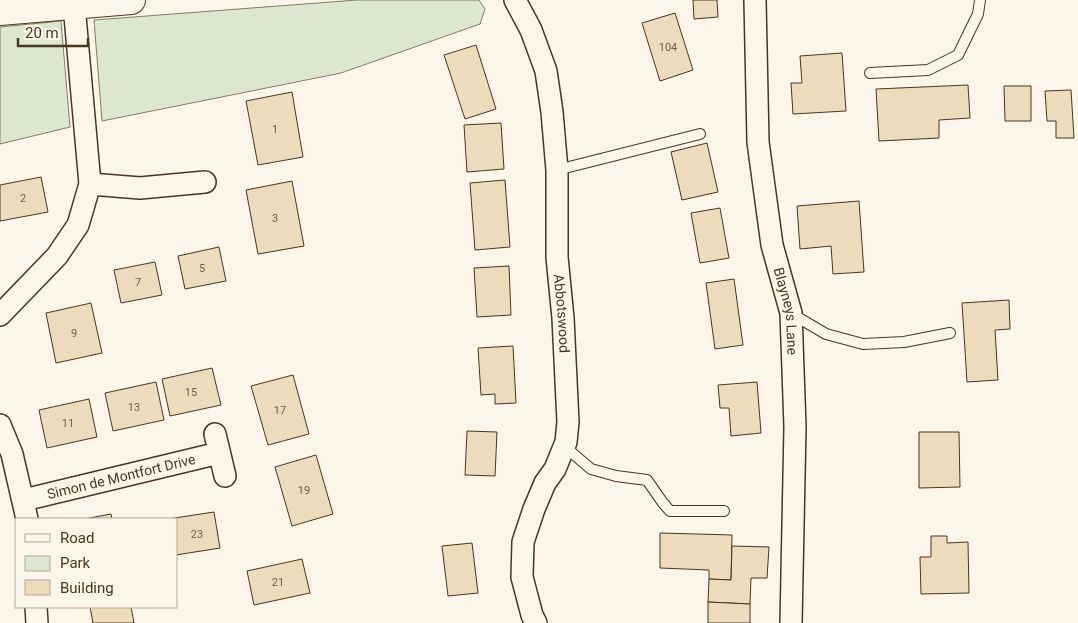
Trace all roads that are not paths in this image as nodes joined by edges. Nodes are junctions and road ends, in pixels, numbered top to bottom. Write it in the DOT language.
graph roads {
  1 [pos="515,0"];
  2 [pos="755,0"];
  3 [pos="980,0"];
  4 [pos="114,1"];
  5 [pos="74,5"];
  6 [pos="0,11"];
  7 [pos="870,73"];
  8 [pos="700,134"];
  9 [pos="557,170"];
  10 [pos="205,182"];
  11 [pos="90,184"];
  12 [pos="791,313"];
  13 [pos="0,315"];
  14 [pos="950,333"];
  15 [pos="0,425"];
  16 [pos="564,446"];
  17 [pos="225,476"];
  18 [pos="26,510"];
  19 [pos="724,511"];
  20 [pos="36,608"];
  21 [pos="37,623"];
  22 [pos="536,623"];
  23 [pos="791,623"];
  1 -- 9 [label="street, Abbotswood"];
  2 -- 12 [label="street, Blayneys Lane"];
  3 -- 7 [label="lane"];
  4 -- 5 [label="main road"];
  5 -- 6 [label="main road"];
  5 -- 11 [label="street"];
  8 -- 9 [label="lane"];
  9 -- 16 [label="street, Abbotswood"];
  10 -- 11 [label="street"];
  11 -- 13 [label="street"];
  12 -- 14 [label="lane"];
  12 -- 23 [label="street, Blayneys Lane"];
  15 -- 18 [label="street, Simon de Montfort Drive"];
  16 -- 19 [label="lane"];
  16 -- 22 [label="street, Abbotswood"];
  17 -- 18 [label="street, Simon de Montfort Drive"];
  20 -- 21 [label="street"];
}
